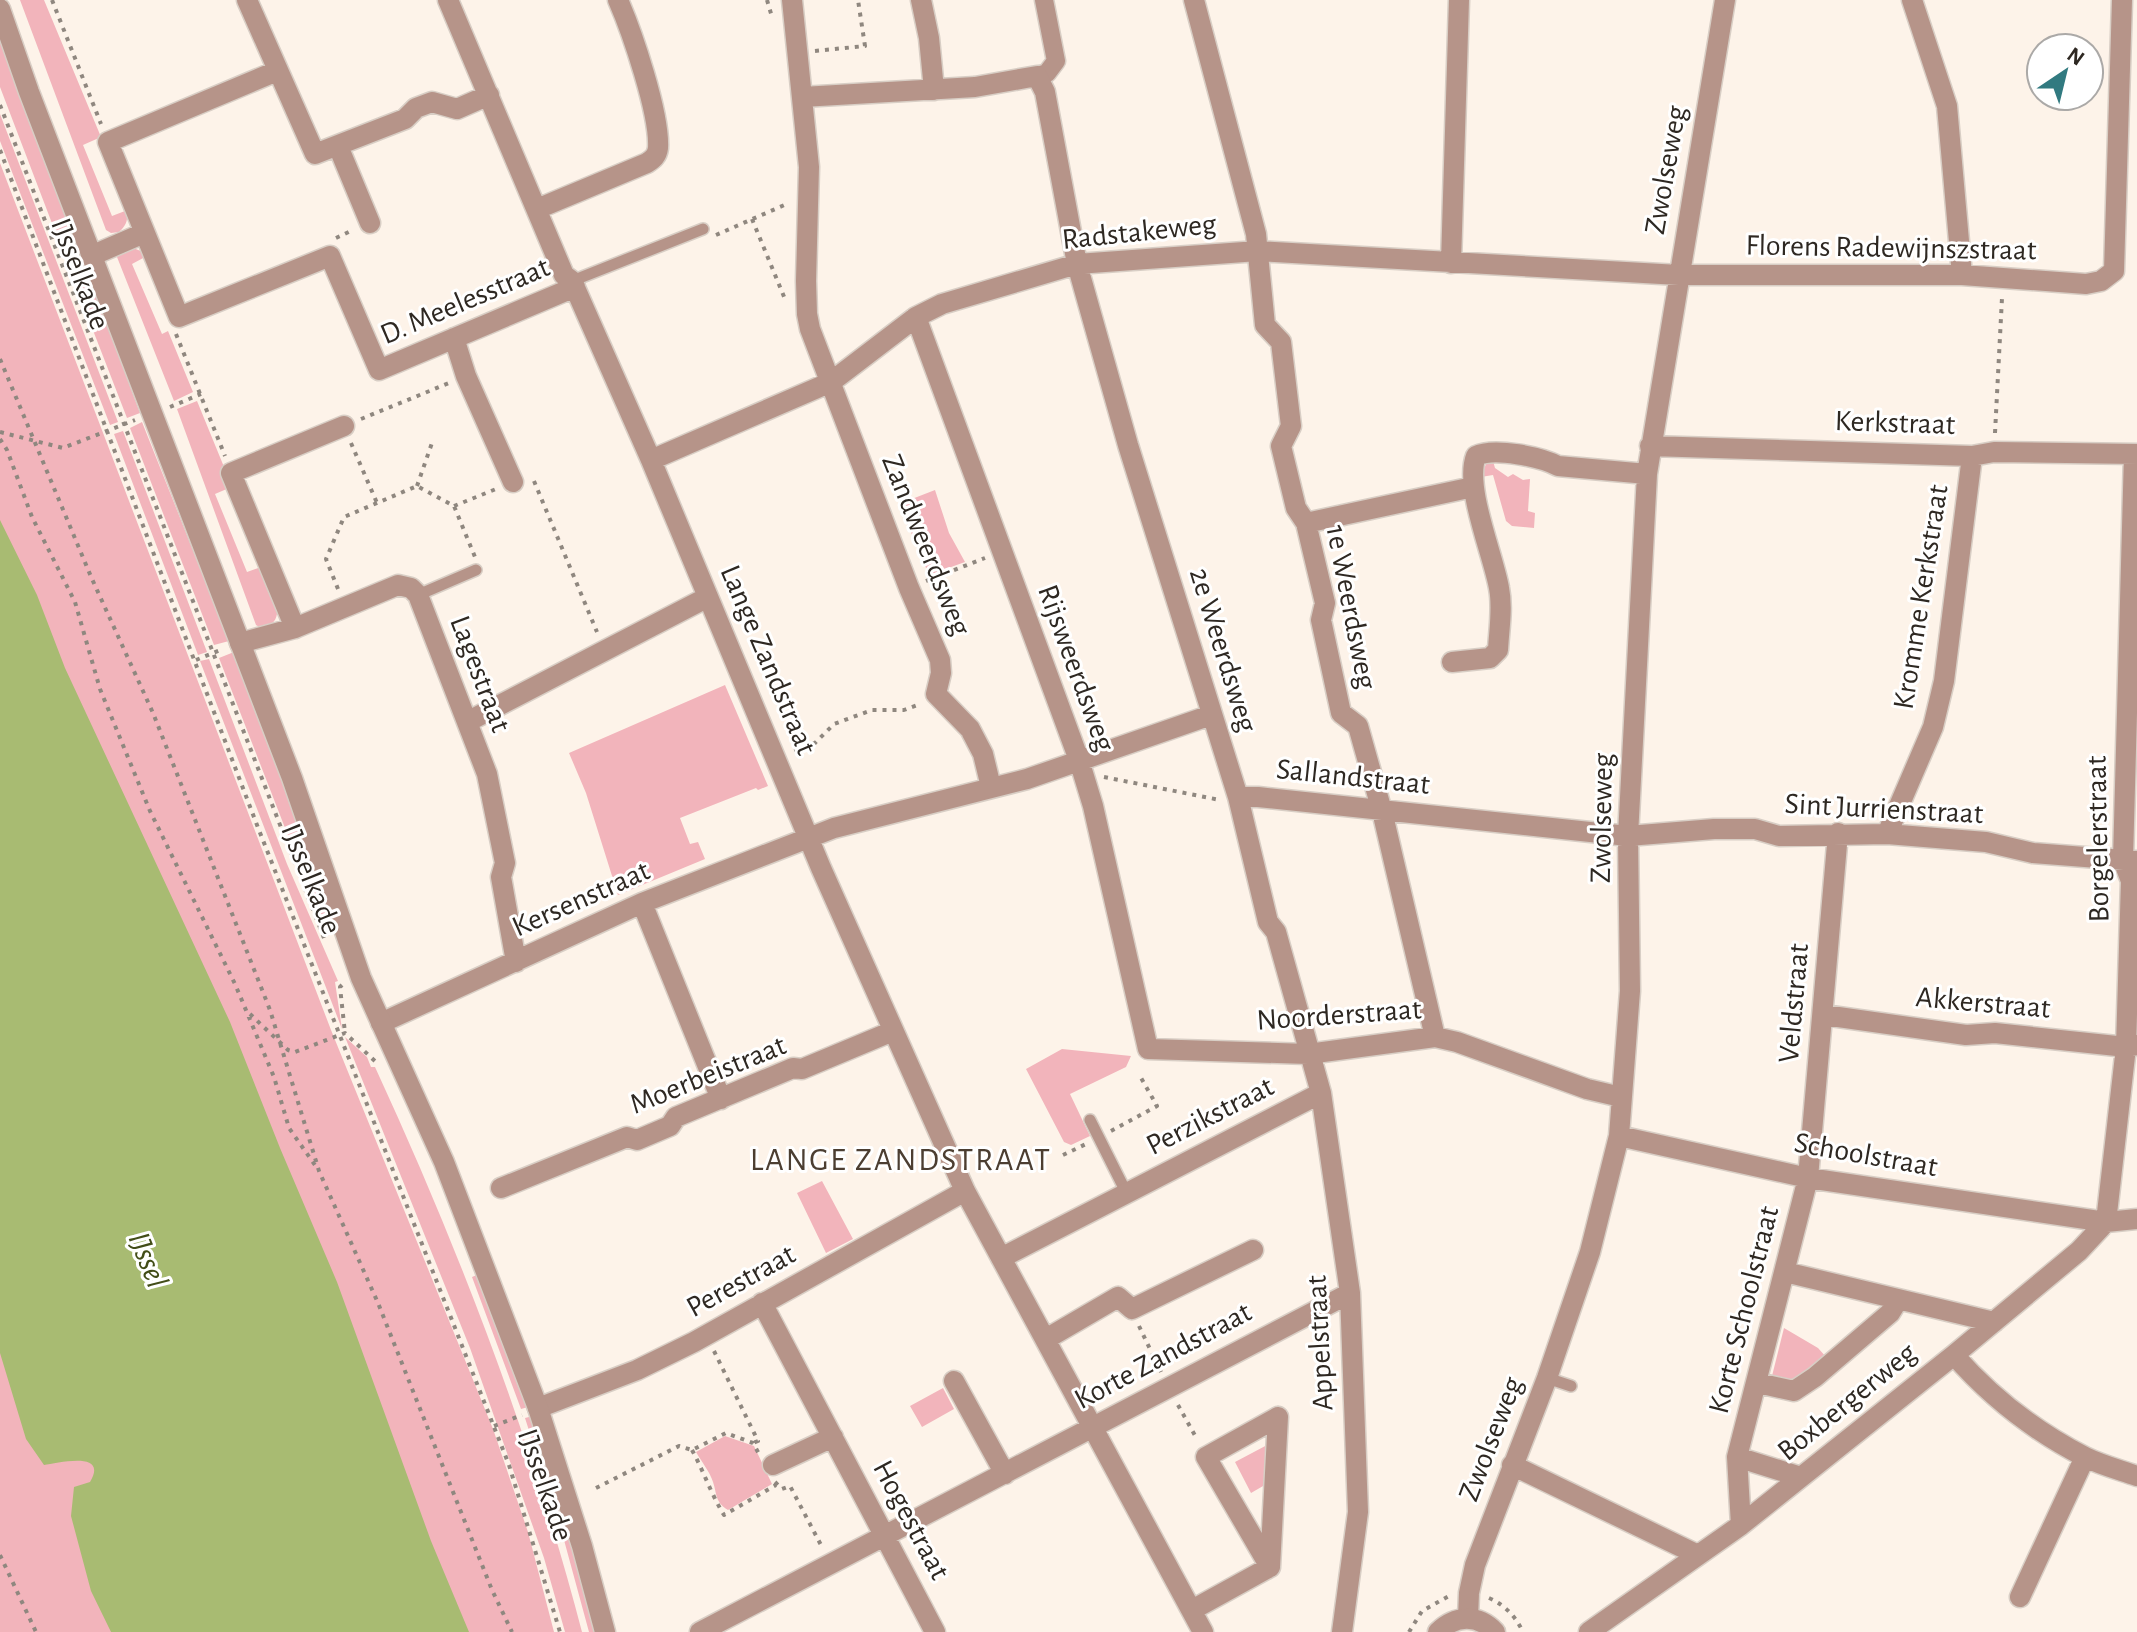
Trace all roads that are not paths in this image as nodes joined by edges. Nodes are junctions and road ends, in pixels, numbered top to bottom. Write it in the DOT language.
graph roads {
  1 [pos="247,0"];
  2 [pos="448,0"];
  3 [pos="618,0"];
  4 [pos="792,0"];
  5 [pos="921,0"];
  6 [pos="1044,0"];
  7 [pos="1194,0"];
  8 [pos="1459,0"];
  9 [pos="1704,0"];
  10 [pos="1912,0"];
  11 [pos="2122,0"];
  12 [pos="1725,1"];
  13 [pos="0,9"];
  14 [pos="2129,61"];
  15 [pos="277,71"];
  16 [pos="1037,76"];
  17 [pos="934,90"];
  18 [pos="489,95"];
  19 [pos="802,97"];
  20 [pos="338,146"];
  21 [pos="537,209"];
  22 [pos="370,223"];
  23 [pos="703,229"];
  24 [pos="144,233"];
  25 [pos="1258,251"];
  26 [pos="91,256"];
  27 [pos="1451,263"];
  28 [pos="1077,264"];
  29 [pos="1679,275"];
  30 [pos="1962,275"];
  31 [pos="573,284"];
  32 [pos="916,317"];
  33 [pos="454,338"];
  34 [pos="831,382"];
  35 [pos="344,426"];
  36 [pos="1650,446"];
  37 [pos="2135,454"];
  38 [pos="1972,456"];
  39 [pos="651,460"];
  40 [pos="1647,474"];
  41 [pos="522,479"];
  42 [pos="1473,487"];
  43 [pos="1306,523"];
  44 [pos="476,570"];
  45 [pos="418,595"];
  46 [pos="708,597"];
  47 [pos="295,628"];
  48 [pos="240,643"];
  49 [pos="1452,662"];
  50 [pos="1211,715"];
  51 [pos="467,722"];
  52 [pos="1079,760"];
  53 [pos="991,787"];
  54 [pos="1238,797"];
  55 [pos="1382,811"];
  56 [pos="1838,833"];
  57 [pos="1887,834"];
  58 [pos="1628,836"];
  59 [pos="809,838"];
  60 [pos="2130,861"];
  61 [pos="642,903"];
  62 [pos="516,962"];
  63 [pos="1824,1015"];
  64 [pos="381,1023"];
  65 [pos="893,1031"];
  66 [pos="1435,1037"];
  67 [pos="2132,1046"];
  68 [pos="1148,1049"];
  69 [pos="1308,1054"];
  70 [pos="1321,1093"];
  71 [pos="1621,1097"];
  72 [pos="721,1099"];
  73 [pos="1090,1120"];
  74 [pos="1619,1136"];
  75 [pos="1808,1178"];
  76 [pos="501,1188"];
  77 [pos="965,1191"];
  78 [pos="1126,1192"];
  79 [pos="2137,1219"];
  80 [pos="2106,1222"];
  81 [pos="1253,1250"];
  82 [pos="1001,1258"];
  83 [pos="1785,1272"];
  84 [pos="1350,1293"];
  85 [pos="1898,1300"];
  86 [pos="762,1303"];
  87 [pos="1994,1322"];
  88 [pos="1046,1339"];
  89 [pos="1954,1355"];
  90 [pos="1547,1378"];
  91 [pos="954,1381"];
  92 [pos="1758,1383"];
  93 [pos="1571,1386"];
  94 [pos="529,1412"];
  95 [pos="1094,1426"];
  96 [pos="833,1437"];
  97 [pos="1737,1457"];
  98 [pos="2085,1457"];
  99 [pos="1512,1465"];
  100 [pos="770,1471"];
  101 [pos="1005,1474"];
  102 [pos="2137,1476"];
  103 [pos="1801,1477"];
  104 [pos="1741,1525"];
  105 [pos="886,1535"];
  106 [pos="1698,1555"];
  107 [pos="1270,1567"];
  108 [pos="2020,1597"];
  109 [pos="1192,1610"];
  110 [pos="1468,1618"];
  111 [pos="605,1632"];
  112 [pos="700,1632"];
  113 [pos="935,1632"];
  114 [pos="1203,1632"];
  115 [pos="1342,1632"];
  116 [pos="1438,1632"];
  117 [pos="1495,1632"];
  118 [pos="1589,1632"];
  1 -- 15 [label="street"];
  2 -- 18 [label="street, Lange Zandstraat"];
  3 -- 21 [label="street"];
  4 -- 19 [label="street, Zandweerdsweg"];
  5 -- 17 [label="street"];
  6 -- 16 [label="street"];
  7 -- 25 [label="street, 1e Weerdsweg"];
  8 -- 27 [label="street"];
  9 -- 12 [label="street"];
  10 -- 30 [label="street"];
  11 -- 14 [label="street"];
  12 -- 29 [label="street, Zwolseweg"];
  13 -- 26 [label="street, IJsselkade"];
  14 -- 30 [label="street, Florens Radewijnszstraat"];
  15 -- 20 [label="street"];
  15 -- 24 [label="street"];
  16 -- 17 [label="street"];
  16 -- 28 [label="street, 2e Weerdsweg"];
  17 -- 19 [label="street"];
  18 -- 20 [label="street"];
  18 -- 21 [label="street, Lange Zandstraat"];
  19 -- 34 [label="street, Zandweerdsweg"];
  20 -- 22 [label="street"];
  21 -- 31 [label="street, Lange Zandstraat"];
  23 -- 31 [label="lane"];
  24 -- 26 [label="street, IJsselkade"];
  24 -- 33 [label="street, D. Meelesstraat"];
  25 -- 27 [label="street, Radstakeweg"];
  25 -- 28 [label="street, Radstakeweg"];
  25 -- 43 [label="street, 1e Weerdsweg"];
  26 -- 48 [label="street, IJsselkade"];
  27 -- 29 [label="street, Radstakeweg"];
  28 -- 32 [label="street, Radstakeweg"];
  28 -- 50 [label="street, 2e Weerdsweg"];
  29 -- 30 [label="street, Florens Radewijnszstraat"];
  29 -- 36 [label="street, Zwolseweg"];
  31 -- 33 [label="street, D. Meelesstraat"];
  31 -- 39 [label="street, Lange Zandstraat"];
  32 -- 34 [label="street, Radstakeweg"];
  32 -- 52 [label="street, Rijsweerdsweg"];
  33 -- 41 [label="street"];
  34 -- 39 [label="street, Radstakeweg"];
  34 -- 53 [label="street, Zandweerdsweg"];
  35 -- 47 [label="street"];
  36 -- 38 [label="street, Kerkstraat"];
  36 -- 40 [label="street, Zwolseweg"];
  37 -- 38 [label="street, Kerkstraat"];
  37 -- 60 [label="street, Borgelerstraat"];
  38 -- 57 [label="street, Kromme Kerkstraat"];
  39 -- 46 [label="street, Lange Zandstraat"];
  40 -- 42 [label="street"];
  40 -- 58 [label="street, Zwolseweg"];
  42 -- 43 [label="street"];
  42 -- 49 [label="street"];
  43 -- 55 [label="street, 1e Weerdsweg"];
  44 -- 45 [label="lane"];
  45 -- 47 [label="street, Lagestraat"];
  45 -- 51 [label="street, Lagestraat"];
  46 -- 51 [label="street"];
  46 -- 59 [label="street, Lange Zandstraat"];
  47 -- 48 [label="street, Lagestraat"];
  48 -- 64 [label="street, IJsselkade"];
  50 -- 52 [label="street"];
  50 -- 54 [label="street, 2e Weerdsweg"];
  51 -- 62 [label="street, Lagestraat"];
  52 -- 53 [label="street"];
  52 -- 68 [label="street, Rijsweerdsweg"];
  53 -- 59 [label="street"];
  54 -- 55 [label="street, Sallandstraat"];
  54 -- 69 [label="street, 2e Weerdsweg"];
  55 -- 58 [label="street, Sallandstraat"];
  55 -- 66 [label="street, 1e Weerdsweg"];
  56 -- 57 [label="street, Sint Jurrienstraat"];
  56 -- 58 [label="street, Sint Jurrienstraat"];
  56 -- 63 [label="street, Veldstraat"];
  57 -- 60 [label="street, Sint Jurrienstraat"];
  58 -- 71 [label="street, Zwolseweg"];
  59 -- 61 [label="street, Kersenstraat"];
  59 -- 65 [label="street, Lange Zandstraat"];
  60 -- 67 [label="street, Borgelerstraat"];
  61 -- 62 [label="street, Kersenstraat"];
  61 -- 72 [label="street"];
  62 -- 64 [label="street, Kersenstraat"];
  63 -- 67 [label="street, Akkerstraat"];
  63 -- 75 [label="street, Veldstraat"];
  64 -- 94 [label="street, IJsselkade"];
  65 -- 72 [label="street, Moerbeistraat"];
  65 -- 77 [label="street, Lange Zandstraat"];
  66 -- 69 [label="street, Noorderstraat"];
  66 -- 71 [label="street, Noorderstraat"];
  67 -- 80 [label="street, Borgelerstraat"];
  68 -- 69 [label="street, Noorderstraat"];
  69 -- 70 [label="street, Appelstraat"];
  70 -- 78 [label="street, Perzikstraat"];
  70 -- 84 [label="street, Appelstraat"];
  71 -- 74 [label="street, Zwolseweg"];
  72 -- 76 [label="street, Moerbeistraat"];
  73 -- 78 [label="lane, Perzikstraat"];
  74 -- 75 [label="street, Schoolstraat"];
  74 -- 90 [label="street, Zwolseweg"];
  75 -- 80 [label="street, Schoolstraat"];
  75 -- 83 [label="street, Korte Schoolstraat"];
  77 -- 82 [label="street, Lange Zandstraat"];
  77 -- 86 [label="street, Perestraat"];
  78 -- 82 [label="street, Perzikstraat"];
  79 -- 80 [label="street"];
  80 -- 87 [label="street, Boxbergerweg"];
  81 -- 88 [label="street"];
  82 -- 88 [label="street, Lange Zandstraat"];
  83 -- 85 [label="street"];
  83 -- 92 [label="street, Korte Schoolstraat"];
  84 -- 95 [label="street, Korte Zandstraat"];
  84 -- 115 [label="street, Appelstraat"];
  85 -- 87 [label="street"];
  85 -- 92 [label="street"];
  86 -- 94 [label="street, Perestraat"];
  86 -- 96 [label="street, Hogestraat"];
  87 -- 89 [label="street, Boxbergerweg"];
  88 -- 95 [label="street, Lange Zandstraat"];
  89 -- 98 [label="street"];
  89 -- 103 [label="street, Boxbergerweg"];
  90 -- 93 [label="lane"];
  90 -- 99 [label="street, Zwolseweg"];
  91 -- 101 [label="street"];
  92 -- 97 [label="street, Korte Schoolstraat"];
  94 -- 111 [label="street, IJsselkade"];
  95 -- 101 [label="street, Korte Zandstraat"];
  95 -- 109 [label="street, Lange Zandstraat"];
  96 -- 100 [label="street"];
  96 -- 105 [label="street, Hogestraat"];
  97 -- 103 [label="street, Korte Schoolstraat"];
  97 -- 104 [label="street, Korte Schoolstraat"];
  98 -- 102 [label="street"];
  98 -- 108 [label="street"];
  99 -- 106 [label="street"];
  99 -- 110 [label="street, Zwolseweg"];
  101 -- 105 [label="street, Korte Zandstraat"];
  103 -- 104 [label="street, Boxbergerweg"];
  104 -- 106 [label="street, Boxbergerweg"];
  105 -- 112 [label="street, Korte Zandstraat"];
  105 -- 113 [label="street, Hogestraat"];
  106 -- 118 [label="street, Boxbergerweg"];
  107 -- 107 [label="street"];
  107 -- 109 [label="street"];
  109 -- 114 [label="street, Lange Zandstraat"];
  110 -- 116 [label="street"];
  110 -- 117 [label="street"];
}
